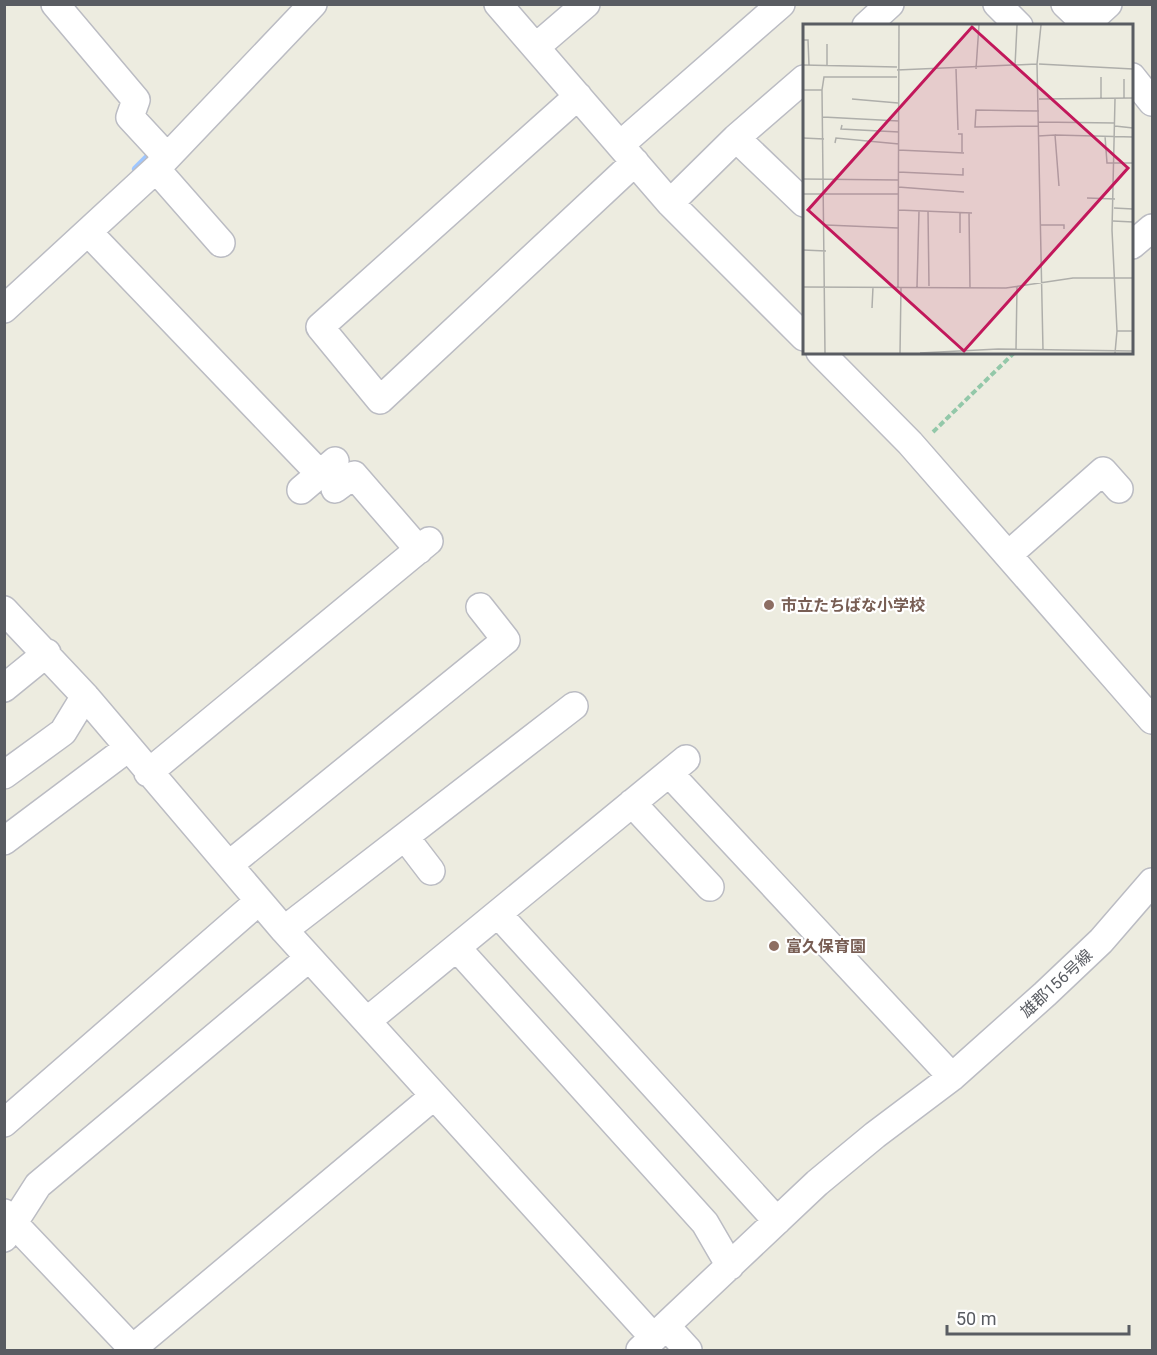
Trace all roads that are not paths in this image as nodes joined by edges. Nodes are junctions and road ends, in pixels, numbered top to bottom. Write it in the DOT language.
graph roads {
  1 [pos="55,4"];
  2 [pos="313,4"];
  3 [pos="498,4"];
  4 [pos="586,4"];
  5 [pos="781,4"];
  6 [pos="890,4"];
  7 [pos="997,4"];
  8 [pos="1065,4"];
  9 [pos="1108,4"];
  10 [pos="868,24"];
  11 [pos="1017,24"];
  12 [pos="1085,24"];
  13 [pos="1087,24"];
  14 [pos="536,47"];
  15 [pos="1133,79"];
  16 [pos="803,80"];
  17 [pos="578,96"];
  18 [pos="1152,102"];
  19 [pos="736,138"];
  20 [pos="159,154"];
  21 [pos="628,154"];
  22 [pos="803,202"];
  23 [pos="670,203"];
  24 [pos="1152,228"];
  25 [pos="88,232"];
  26 [pos="221,243"];
  27 [pos="1133,243"];
  28 [pos="4,309"];
  29 [pos="803,336"];
  30 [pos="822,354"];
  31 [pos="1119,489"];
  32 [pos="1008,555"];
  33 [pos="480,607"];
  34 [pos="4,610"];
  35 [pos="47,654"];
  36 [pos="4,688"];
  37 [pos="85,696"];
  38 [pos="574,706"];
  39 [pos="1152,720"];
  40 [pos="128,748"];
  41 [pos="6,770"];
  42 [pos="148,773"];
  43 [pos="633,803"];
  44 [pos="405,837"];
  45 [pos="19,840"];
  46 [pos="230,864"];
  47 [pos="431,871"];
  48 [pos="710,887"];
  49 [pos="1148,898"];
  50 [pos="259,901"];
  51 [pos="498,914"];
  52 [pos="284,930"];
  53 [pos="457,948"];
  54 [pos="309,958"];
  55 [pos="367,1022"];
  56 [pos="952,1077"];
  57 [pos="434,1096"];
  58 [pos="4,1123"];
  59 [pos="777,1221"];
  60 [pos="8,1225"];
  61 [pos="730,1266"];
  62 [pos="653,1338"];
  63 [pos="133,1350"];
  64 [pos="688,1350"];
  1 -- 20 [label="street"];
  2 -- 20 [label="street"];
  3 -- 14 [label="street"];
  4 -- 14 [label="street"];
  5 -- 21 [label="street"];
  6 -- 10 [label="street"];
  7 -- 11 [label="street"];
  8 -- 12 [label="street"];
  9 -- 13 [label="street"];
  14 -- 17 [label="street"];
  15 -- 18 [label="street"];
  16 -- 19 [label="street"];
  17 -- 21 [label="street"];
  17 -- 21 [label="street"];
  19 -- 22 [label="street"];
  19 -- 23 [label="street"];
  20 -- 25 [label="street"];
  20 -- 26 [label="street"];
  21 -- 23 [label="street"];
  23 -- 29 [label="street"];
  24 -- 27 [label="street"];
  25 -- 28 [label="street"];
  25 -- 42 [label="street"];
  30 -- 32 [label="street"];
  31 -- 32 [label="street"];
  32 -- 39 [label="street"];
  33 -- 46 [label="street"];
  34 -- 35 [label="street"];
  35 -- 36 [label="street"];
  35 -- 37 [label="street"];
  37 -- 40 [label="street"];
  37 -- 41 [label="street"];
  38 -- 44 [label="street"];
  40 -- 42 [label="street"];
  40 -- 45 [label="street"];
  42 -- 46 [label="street"];
  43 -- 48 [label="street"];
  43 -- 51 [label="street"];
  43 -- 56 [label="street"];
  44 -- 47 [label="street"];
  44 -- 52 [label="street"];
  46 -- 50 [label="street"];
  49 -- 56 [label="street, 雄郡156号線"];
  50 -- 52 [label="street"];
  50 -- 58 [label="street"];
  51 -- 53 [label="street"];
  51 -- 59 [label="street"];
  52 -- 54 [label="street"];
  53 -- 55 [label="street"];
  53 -- 61 [label="street"];
  54 -- 55 [label="street"];
  54 -- 60 [label="street"];
  55 -- 57 [label="street"];
  56 -- 59 [label="street, 雄郡156号線"];
  57 -- 62 [label="street"];
  57 -- 63 [label="street"];
  59 -- 61 [label="street, 雄郡156号線"];
  60 -- 63 [label="street"];
  61 -- 62 [label="street, 雄郡156号線"];
  62 -- 64 [label="street"];
}
